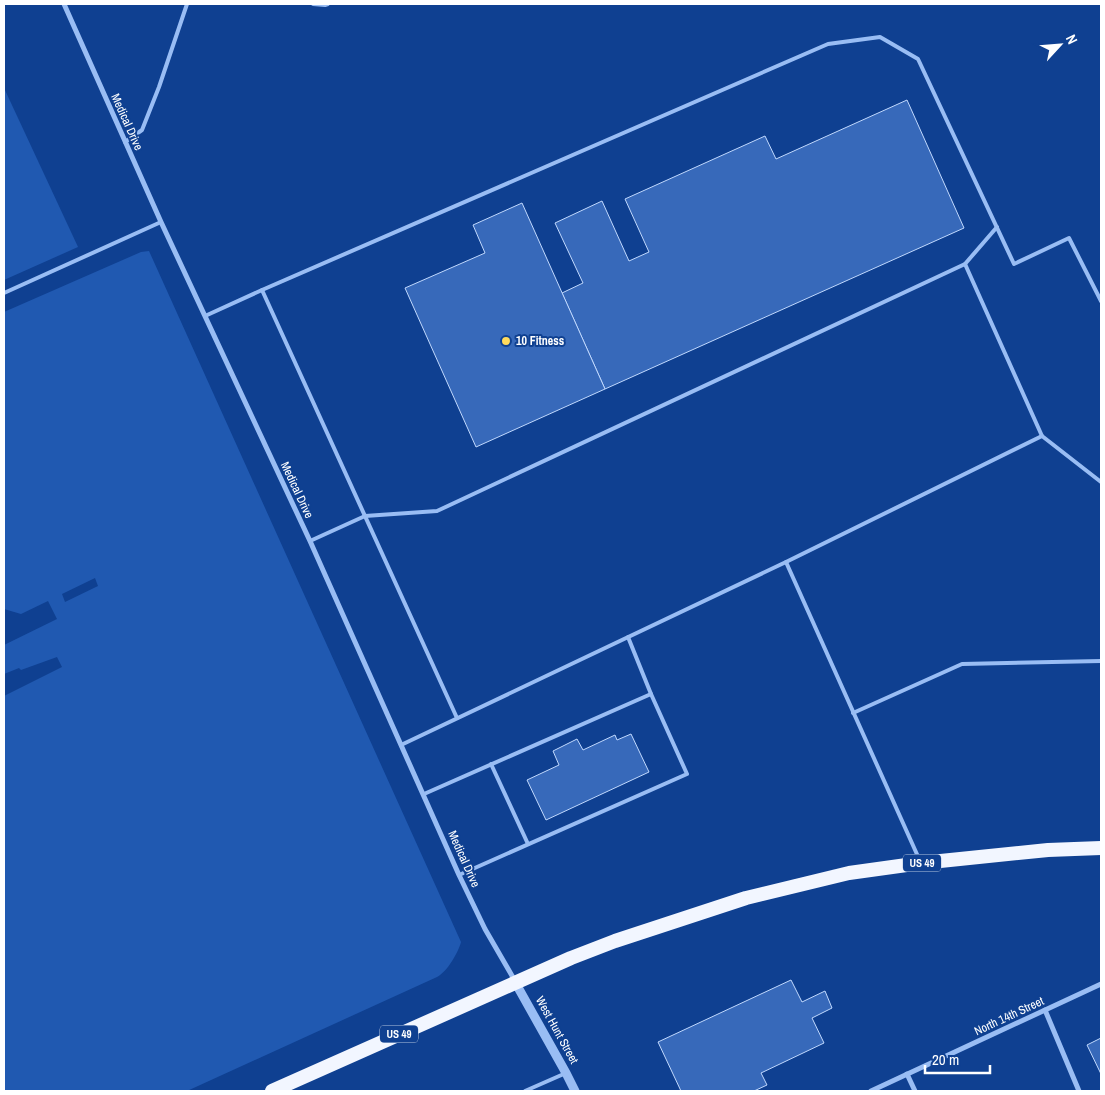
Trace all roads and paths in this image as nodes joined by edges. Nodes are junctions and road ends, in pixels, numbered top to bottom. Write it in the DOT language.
graph roads {
  1 [pos="64,4"];
  2 [pos="187,4"];
  3 [pos="313,4"];
  4 [pos="328,4"];
  5 [pos="126,142"];
  6 [pos="161,222"];
  7 [pos="997,227"];
  8 [pos="965,264"];
  9 [pos="262,290"];
  10 [pos="4,294"];
  11 [pos="1101,301"];
  12 [pos="205,316"];
  13 [pos="1042,436"];
  14 [pos="1101,482"];
  15 [pos="366,516"];
  16 [pos="310,542"];
  17 [pos="786,562"];
  18 [pos="628,637"];
  19 [pos="1101,661"];
  20 [pos="652,694"];
  21 [pos="852,712"];
  22 [pos="457,718"];
  23 [pos="401,745"];
  24 [pos="491,764"];
  25 [pos="424,794"];
  26 [pos="528,844"];
  27 [pos="1101,848"];
  28 [pos="921,863"];
  29 [pos="459,875"];
  30 [pos="515,982"];
  31 [pos="1101,984"];
  32 [pos="1045,1010"];
  33 [pos="566,1073"];
  34 [pos="907,1074"];
  35 [pos="272,1091"];
  36 [pos="525,1091"];
  37 [pos="575,1091"];
  38 [pos="871,1091"];
  39 [pos="914,1091"];
  40 [pos="1079,1091"];
  1 -- 5 [label="street, Medical Drive"];
  2 -- 5 [label="lane"];
  3 -- 4 [label="lane"];
  5 -- 6 [label="street, Medical Drive"];
  6 -- 10 [label="lane"];
  6 -- 12 [label="street, Medical Drive"];
  7 -- 8 [label="lane"];
  7 -- 9 [label="lane"];
  7 -- 11 [label="lane"];
  8 -- 13 [label="lane"];
  8 -- 15 [label="lane"];
  9 -- 12 [label="lane"];
  9 -- 15 [label="lane"];
  12 -- 16 [label="street, Medical Drive"];
  13 -- 14 [label="lane"];
  13 -- 17 [label="lane"];
  15 -- 16 [label="lane"];
  15 -- 22 [label="lane"];
  16 -- 23 [label="street, Medical Drive"];
  17 -- 18 [label="lane"];
  17 -- 21 [label="lane"];
  18 -- 20 [label="lane"];
  18 -- 22 [label="lane"];
  19 -- 21 [label="lane"];
  20 -- 24 [label="lane"];
  20 -- 26 [label="lane"];
  21 -- 28 [label="lane"];
  22 -- 23 [label="lane"];
  23 -- 25 [label="street, Medical Drive"];
  24 -- 25 [label="lane"];
  24 -- 26 [label="lane"];
  25 -- 29 [label="street, Medical Drive"];
  26 -- 29 [label="lane"];
  27 -- 28 [label="highway, US 49"];
  28 -- 30 [label="highway, US 49"];
  29 -- 30 [label="street, Medical Drive"];
  30 -- 33 [label="street, West Hunt Street"];
  30 -- 35 [label="highway, US 49"];
  31 -- 32 [label="street, North 14th Street"];
  32 -- 34 [label="street, North 14th Street"];
  32 -- 40 [label="street"];
  33 -- 36 [label="lane"];
  33 -- 37 [label="street, West Hunt Street"];
  34 -- 38 [label="street, North 14th Street"];
  34 -- 39 [label="street"];
}
